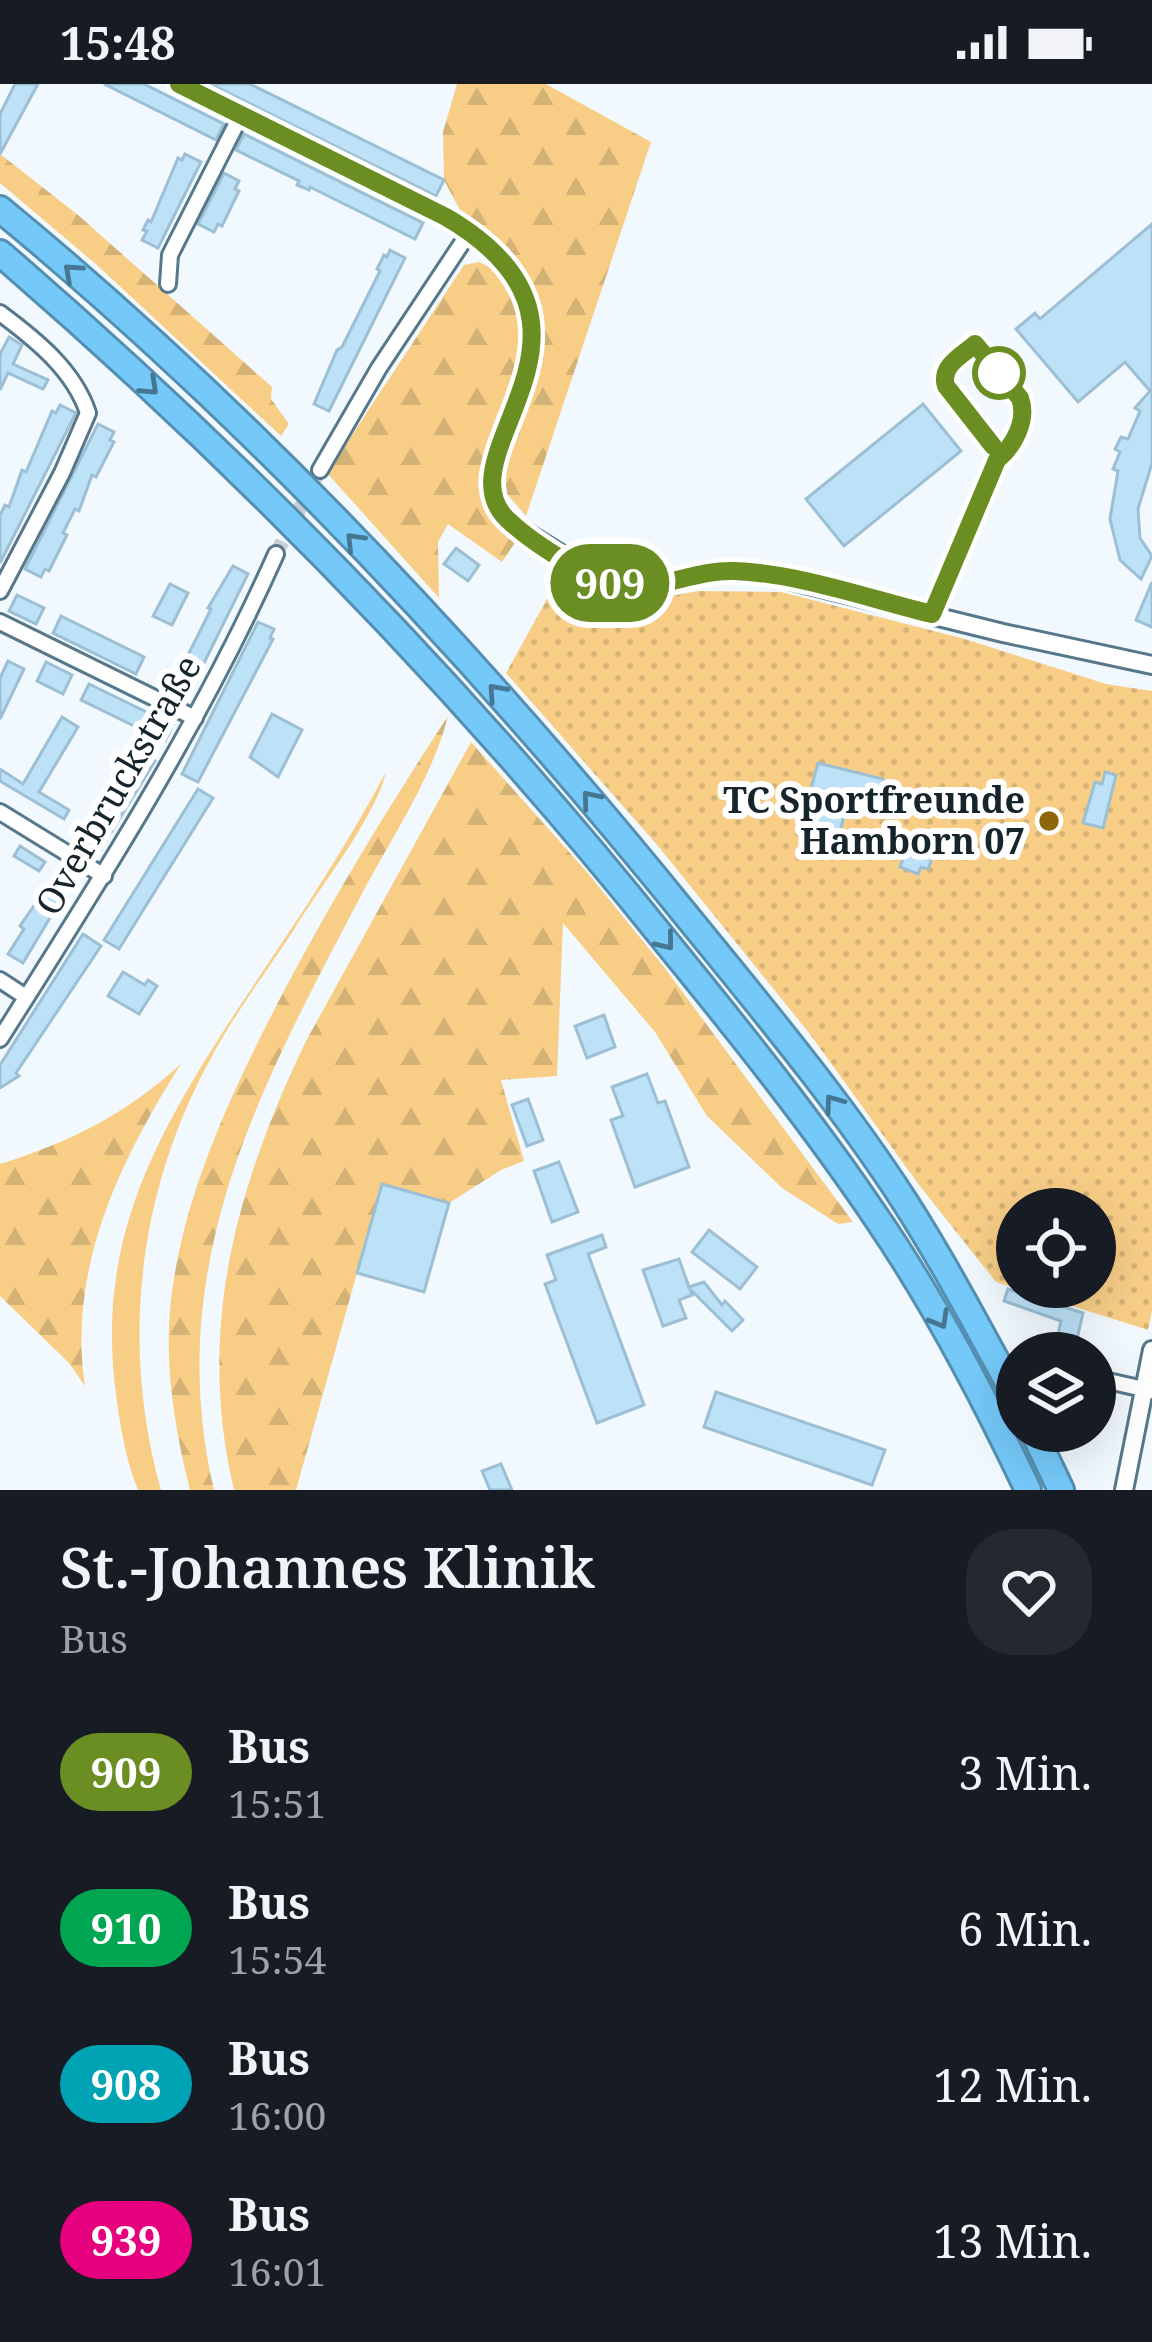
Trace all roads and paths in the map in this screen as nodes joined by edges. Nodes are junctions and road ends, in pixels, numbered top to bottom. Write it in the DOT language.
graph roads {
  1 [pos="179,84"];
  2 [pos="241,115"];
  3 [pos="0,209"];
  4 [pos="470,231"];
  5 [pos="0,253"];
  6 [pos="168,284"];
  7 [pos="0,313"];
  8 [pos="320,470"];
  9 [pos="276,554"];
  10 [pos="0,591"];
  11 [pos="0,622"];
  12 [pos="1152,665"];
  13 [pos="195,718"];
  14 [pos="0,812"];
  15 [pos="104,876"];
  16 [pos="0,980"];
  17 [pos="26,997"];
  18 [pos="0,1039"];
  19 [pos="1152,1350"];
  20 [pos="996,1363"];
  21 [pos="1116,1383"];
  22 [pos="1148,1390"];
  23 [pos="1043,1452"];
  24 [pos="1028,1490"];
  25 [pos="1061,1490"];
  26 [pos="1124,1490"];
  1 -- 2 [label="street"];
  2 -- 4 [label="street"];
  2 -- 6 [label="street"];
  20 -- 3 [label="highway, one-way"];
  4 -- 8 [label="street"];
  4 -- 12 [label="street"];
  5 -- 24 [label="highway, one-way"];
  7 -- 10 [label="street"];
  9 -- 13 [label="street, Overbruckstraße"];
  11 -- 13 [label="street"];
  13 -- 15 [label="street, Overbruckstraße"];
  14 -- 15 [label="street"];
  15 -- 17 [label="street, Overbruckstraße"];
  16 -- 17 [label="street"];
  17 -- 18 [label="street, Overbruckstraße"];
  19 -- 22 [label="street"];
  21 -- 22 [label="street"];
  22 -- 26 [label="street"];
  23 -- 25 [label="highway"];
}
